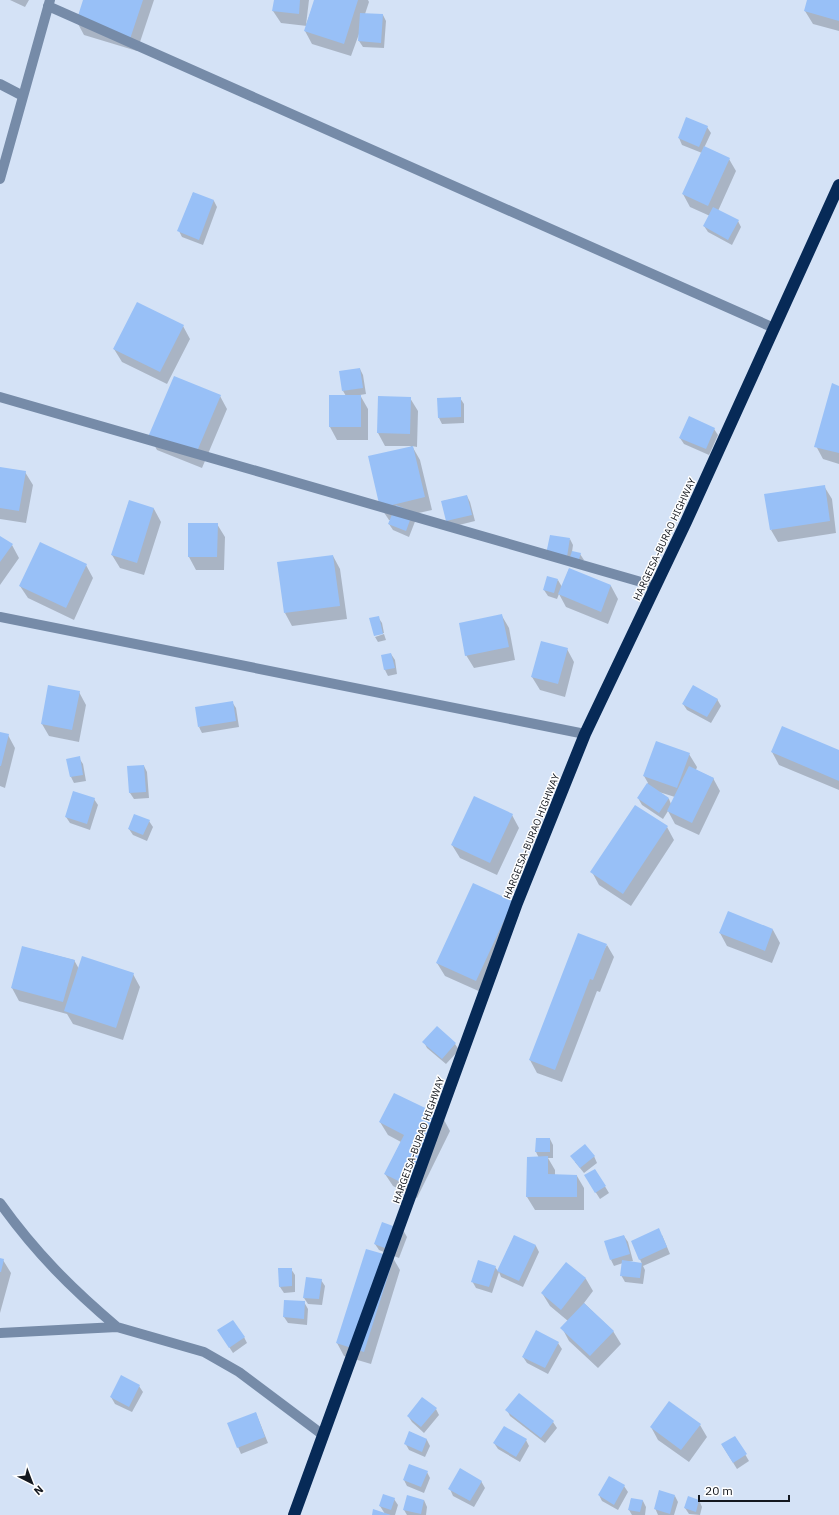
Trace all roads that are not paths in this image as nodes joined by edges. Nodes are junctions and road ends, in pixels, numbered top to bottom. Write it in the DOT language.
graph roads {
  1 [pos="49,3"];
  2 [pos="0,84"];
  3 [pos="23,96"];
  4 [pos="0,179"];
  5 [pos="839,185"];
  6 [pos="774,328"];
  7 [pos="0,396"];
  8 [pos="655,586"];
  9 [pos="0,617"];
  10 [pos="585,734"];
  11 [pos="0,1203"];
  12 [pos="117,1327"];
  13 [pos="0,1333"];
  14 [pos="323,1435"];
  15 [pos="294,1515"];
  1 -- 3 [label="street"];
  1 -- 6 [label="street"];
  2 -- 3 [label="street"];
  3 -- 4 [label="street"];
  5 -- 6 [label="highway, HARGEISA-BURAO HIGHWAY"];
  6 -- 8 [label="highway, HARGEISA-BURAO HIGHWAY"];
  7 -- 8 [label="street"];
  8 -- 10 [label="highway, HARGEISA-BURAO HIGHWAY"];
  9 -- 10 [label="street"];
  10 -- 14 [label="highway, HARGEISA-BURAO HIGHWAY"];
  11 -- 12 [label="street"];
  12 -- 13 [label="street"];
  12 -- 14 [label="street"];
  14 -- 15 [label="highway, HARGEISA-BURAO HIGHWAY"];
}
